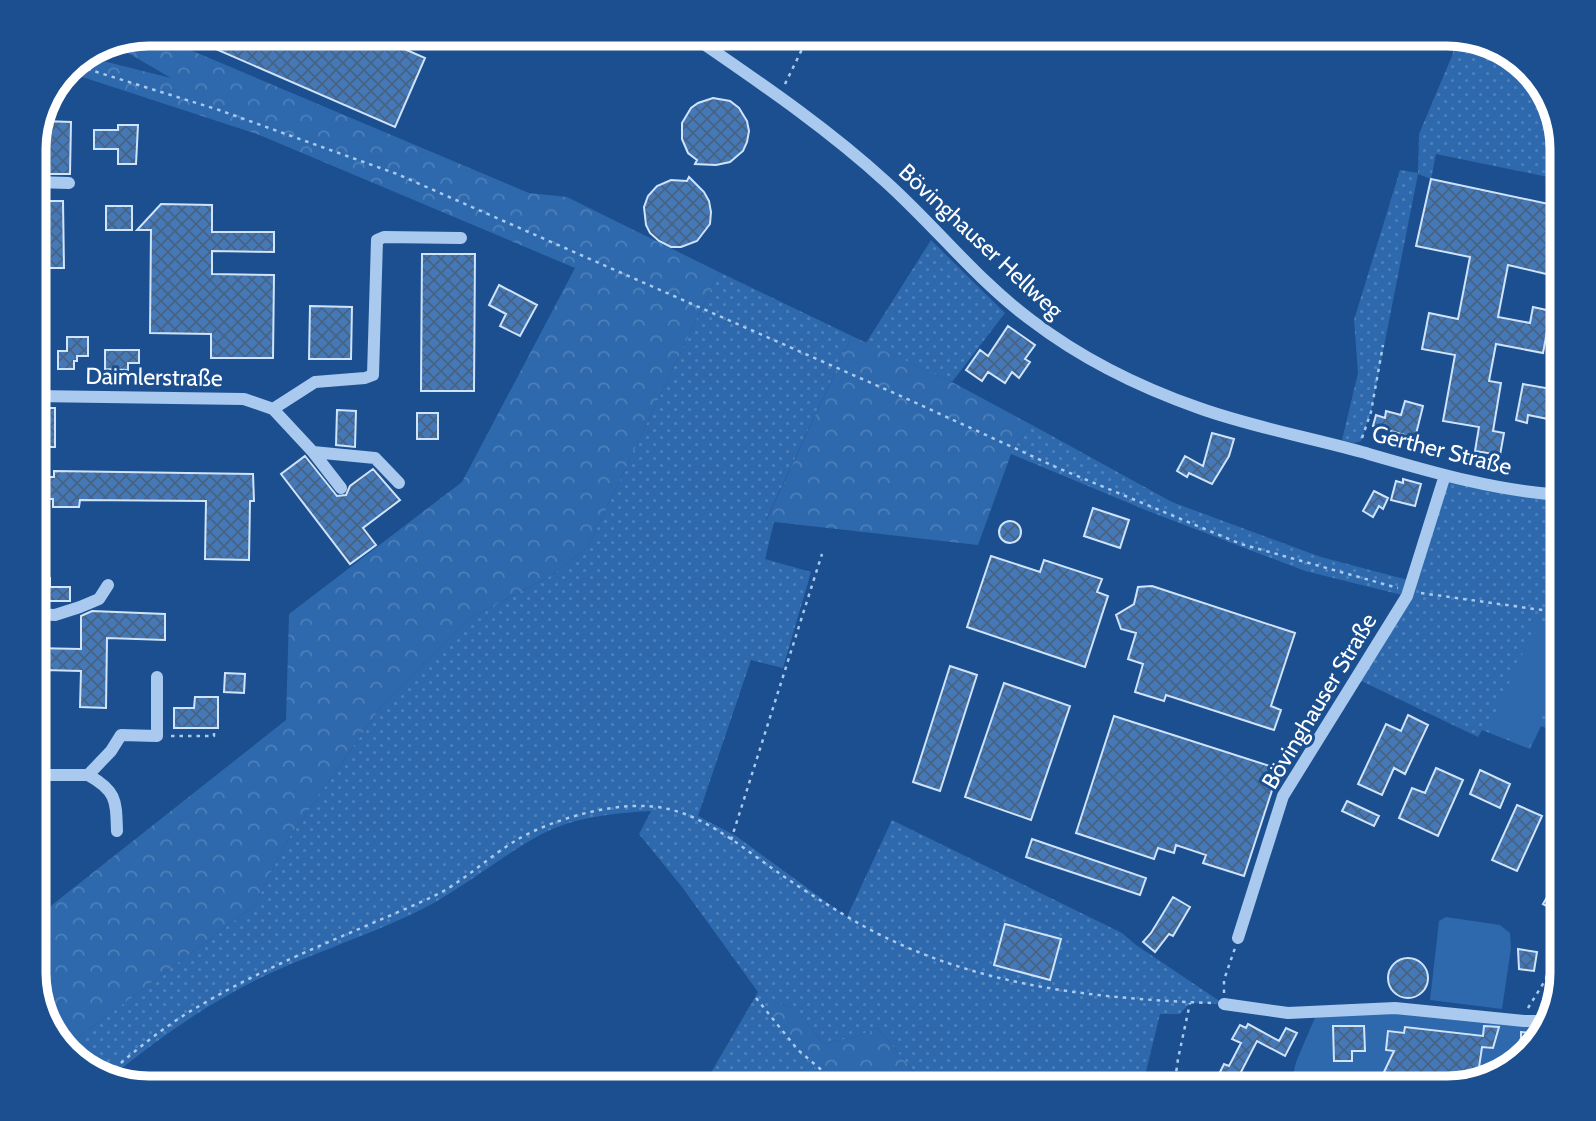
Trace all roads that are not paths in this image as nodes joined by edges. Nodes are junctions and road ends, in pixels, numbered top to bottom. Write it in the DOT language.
graph roads {
  1 [pos="707,46"];
  2 [pos="46,182"];
  3 [pos="69,183"];
  4 [pos="461,238"];
  5 [pos="46,396"];
  6 [pos="273,410"];
  7 [pos="1355,451"];
  8 [pos="313,452"];
  9 [pos="1445,475"];
  10 [pos="399,483"];
  11 [pos="341,488"];
  12 [pos="1550,494"];
  13 [pos="108,585"];
  14 [pos="46,615"];
  15 [pos="158,677"];
  16 [pos="46,775"];
  17 [pos="88,775"];
  18 [pos="117,831"];
  19 [pos="1238,938"];
  20 [pos="1224,1004"];
  21 [pos="1538,1021"];
  1 -- 7 [label="street, Bövinghauser Hellweg"];
  2 -- 3 [label="street"];
  4 -- 6 [label="street"];
  5 -- 6 [label="street, Daimlerstraße"];
  6 -- 8 [label="street"];
  7 -- 9 [label="street, Gerther Straße"];
  8 -- 10 [label="street"];
  8 -- 11 [label="street"];
  9 -- 12 [label="street, Gerther Straße"];
  9 -- 19 [label="street, Bövinghauser Straße"];
  13 -- 14 [label="street"];
  15 -- 17 [label="street"];
  16 -- 17 [label="street"];
  17 -- 18 [label="street"];
  20 -- 21 [label="street"];
}
